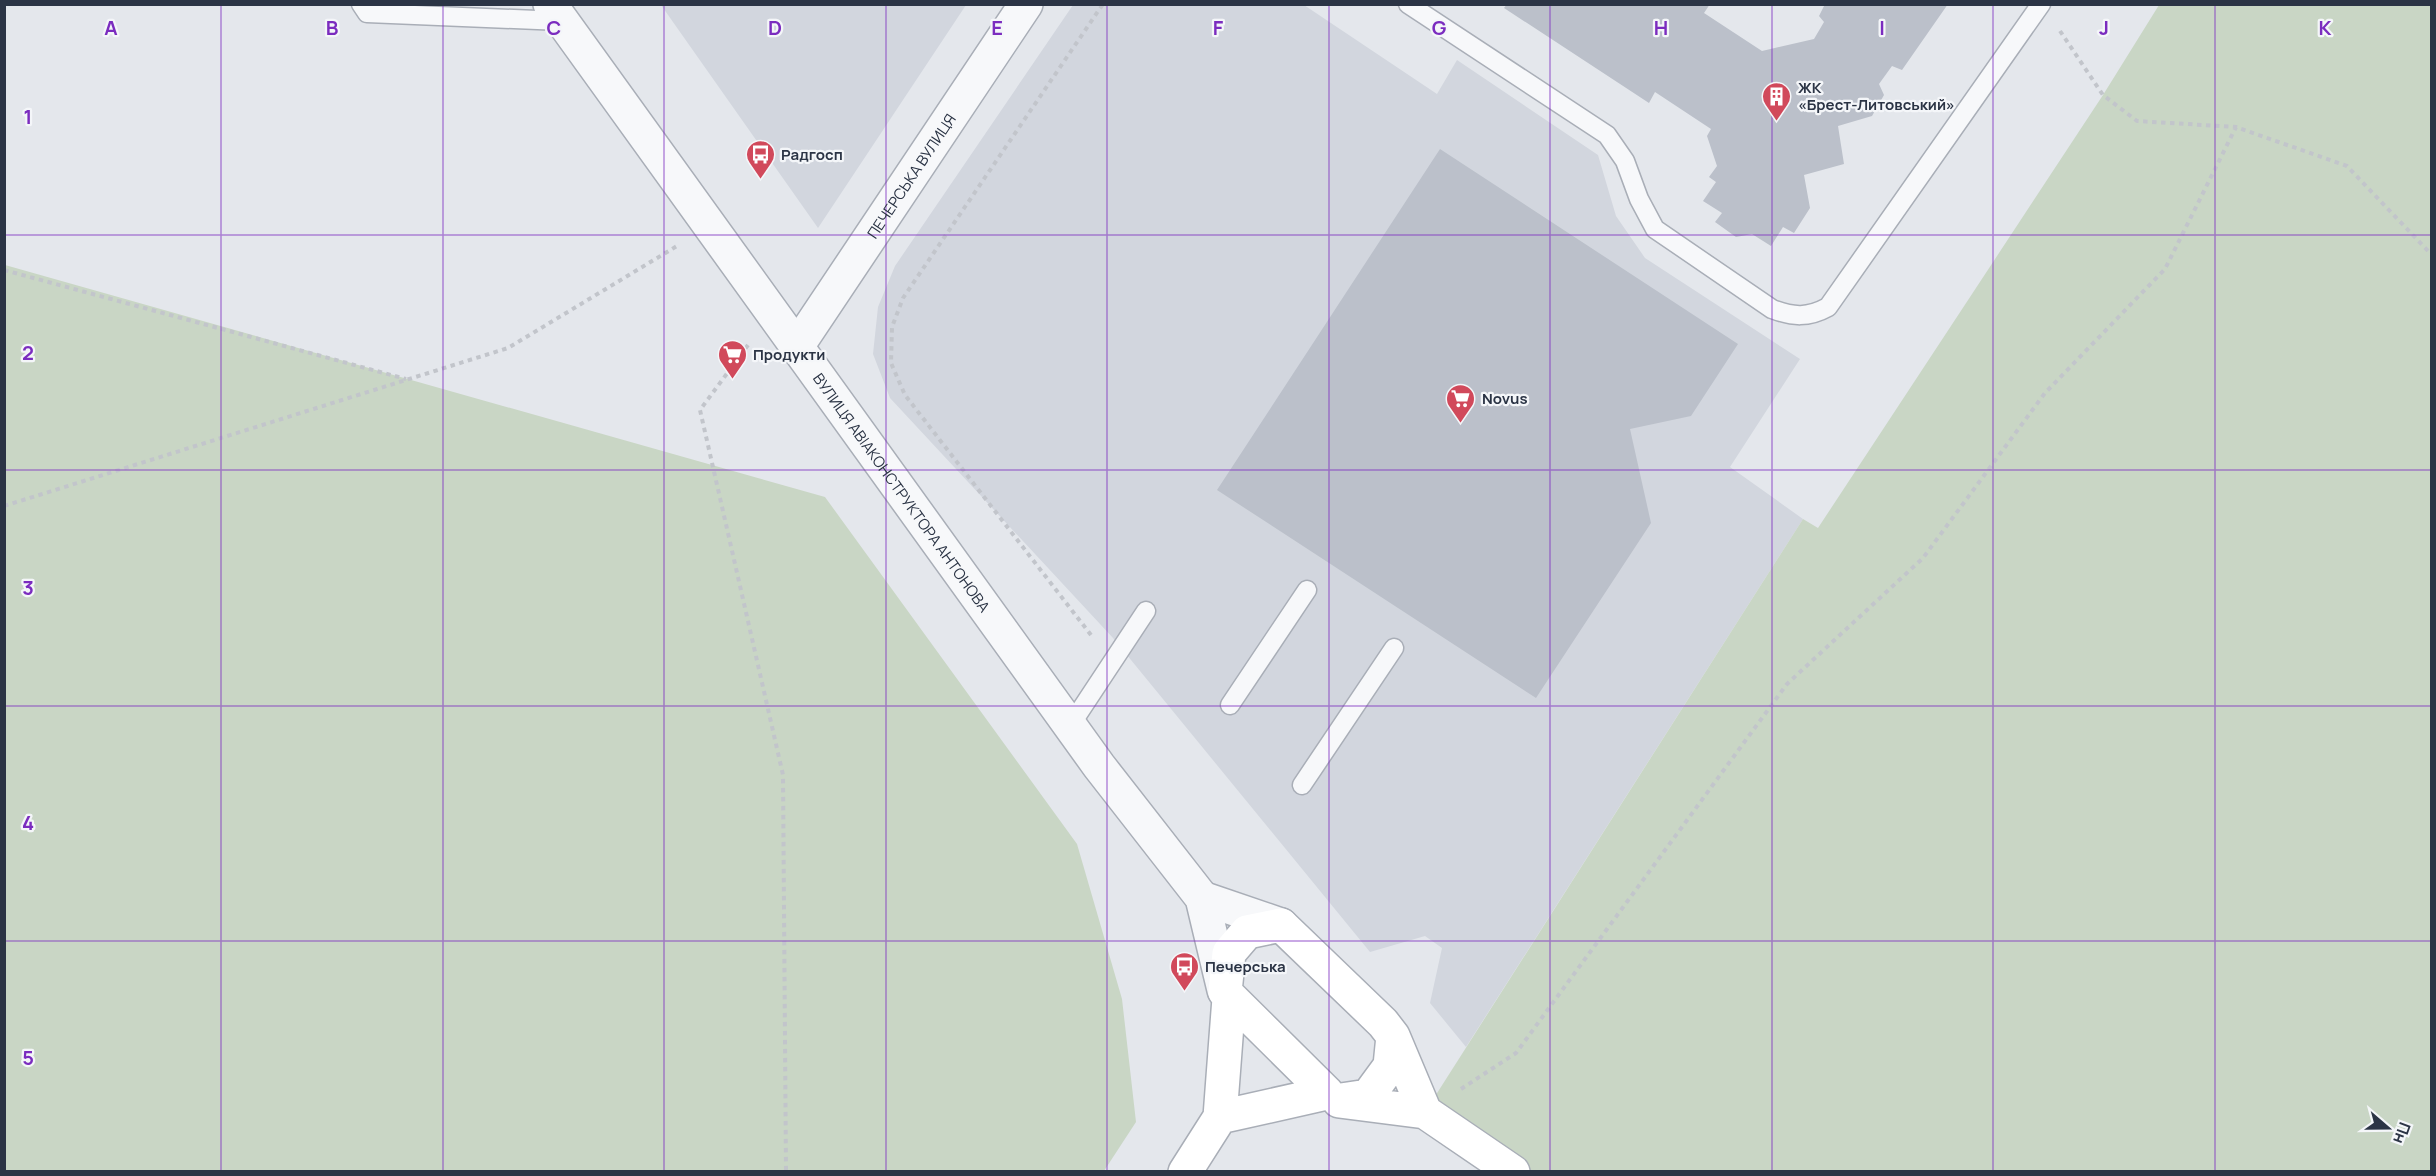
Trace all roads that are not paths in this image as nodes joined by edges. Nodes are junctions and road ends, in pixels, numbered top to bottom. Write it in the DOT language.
graph roads {
  1 [pos="361,4"];
  2 [pos="1026,4"];
  3 [pos="1408,4"];
  4 [pos="2041,4"];
  5 [pos="556,13"];
  6 [pos="796,348"];
  7 [pos="1307,591"];
  8 [pos="1146,611"];
  9 [pos="1394,648"];
  10 [pos="1230,705"];
  11 [pos="1070,726"];
  12 [pos="1302,785"];
  13 [pos="1202,898"];
  14 [pos="1281,925"];
  15 [pos="1227,995"];
  16 [pos="1393,1036"];
  17 [pos="1333,1097"];
  18 [pos="1425,1112"];
  19 [pos="1220,1117"];
  20 [pos="1185,1172"];
  21 [pos="1514,1172"];
  1 -- 5 [label="lane"];
  2 -- 6 [label="street, ПЕЧЕРСЬКА ВУЛИЦЯ"];
  3 -- 4 [label="lane"];
  5 -- 6 [label="street, ВУЛИЦЯ АВІАКОНСТРУКТОРА АНТОНОВА"];
  6 -- 11 [label="street, ВУЛИЦЯ АВІАКОНСТРУКТОРА АНТОНОВА"];
  7 -- 10 [label="lane"];
  8 -- 11 [label="lane"];
  9 -- 12 [label="lane"];
  11 -- 13 [label="street, ВУЛИЦЯ АВІАКОНСТРУКТОРА АНТОНОВА"];
  13 -- 14 [label="street"];
  13 -- 15 [label="street, ВУЛИЦЯ АВІАКОНСТРУКТОРА АНТОНОВА"];
  14 -- 15 [label="main road"];
  14 -- 16 [label="main road"];
  15 -- 17 [label="main road"];
  15 -- 19 [label="main road"];
  16 -- 17 [label="main road"];
  16 -- 18 [label="main road"];
  17 -- 18 [label="main road"];
  17 -- 19 [label="main road"];
  18 -- 21 [label="main road"];
  19 -- 20 [label="main road"];
}
